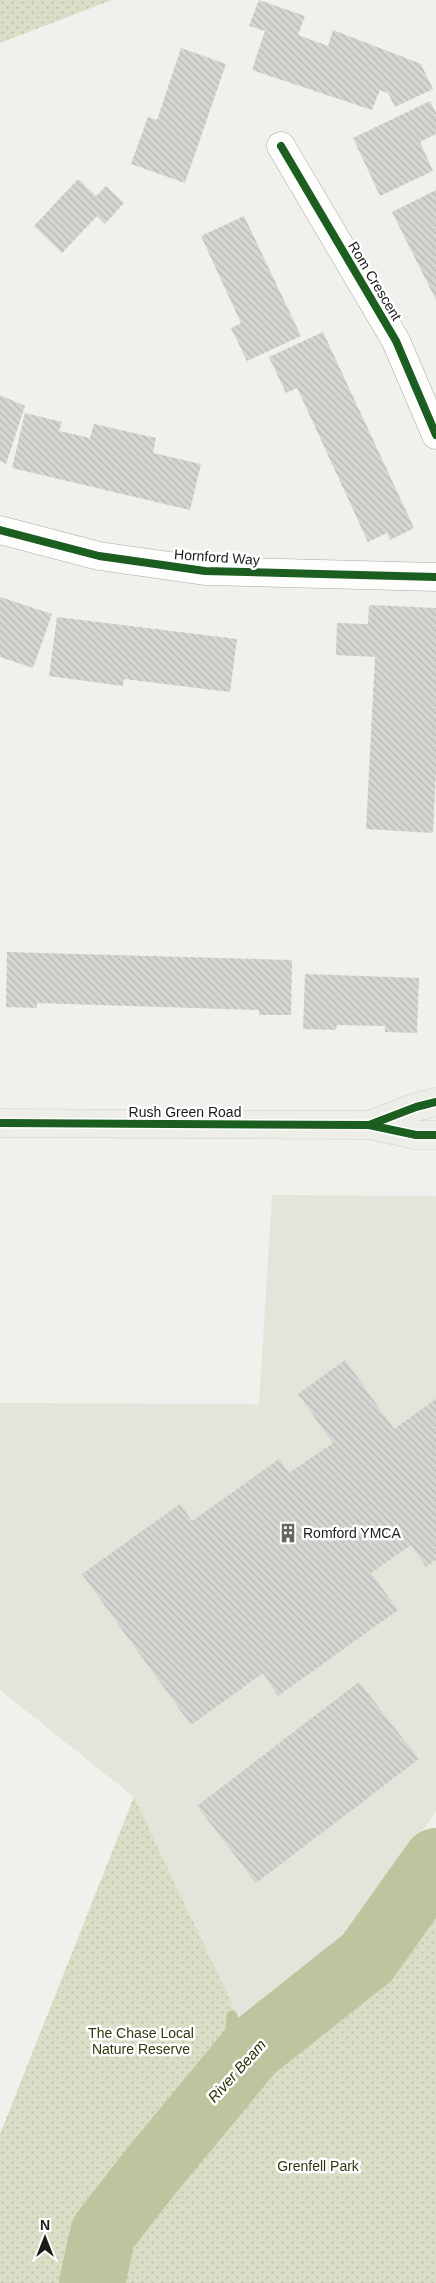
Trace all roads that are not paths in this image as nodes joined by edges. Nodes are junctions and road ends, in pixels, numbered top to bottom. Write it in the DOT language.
graph roads {
  1 [pos="281,146"];
  2 [pos="436,435"];
  3 [pos="0,530"];
  4 [pos="436,577"];
  5 [pos="436,1102"];
  6 [pos="0,1123"];
  7 [pos="369,1125"];
  8 [pos="436,1135"];
  1 -- 2 [label="street, Rom Crescent"];
  3 -- 4 [label="street, Hornford Way"];
  5 -- 7 [label="main road, Rush Green Road"];
  6 -- 7 [label="main road, Rush Green Road"];
  7 -- 8 [label="main road, Rush Green Road"];
}
